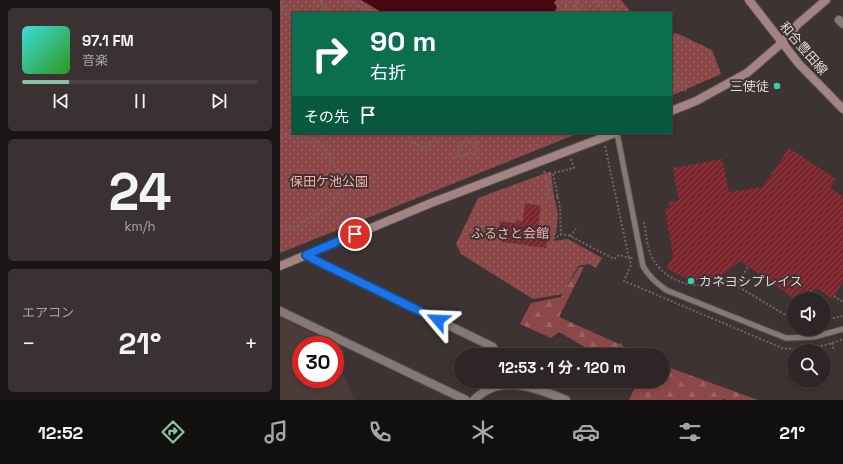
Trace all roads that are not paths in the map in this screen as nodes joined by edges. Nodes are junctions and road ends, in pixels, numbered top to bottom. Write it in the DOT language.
graph roads {
  1 [pos="750,0"];
  2 [pos="826,0"];
  3 [pos="783,42"];
  4 [pos="843,109"];
  5 [pos="672,111"];
  6 [pos="613,134"];
  7 [pos="616,134"];
  8 [pos="306,255"];
  9 [pos="280,266"];
  10 [pos="280,311"];
  11 [pos="843,329"];
  12 [pos="493,348"];
  13 [pos="488,388"];
  14 [pos="533,388"];
  15 [pos="465,400"];
  16 [pos="474,400"];
  17 [pos="566,400"];
  1 -- 3 [label="street, 和合豊田線"];
  2 -- 3 [label="street"];
  3 -- 4 [label="street, 和合豊田線"];
  3 -- 5 [label="street"];
  6 -- 8 [label="street"];
  7 -- 11 [label="lane"];
  8 -- 9 [label="street"];
  8 -- 12 [label="street"];
  10 -- 15 [label="street"];
  13 -- 16 [label="street"];
  14 -- 17 [label="street"];
}
